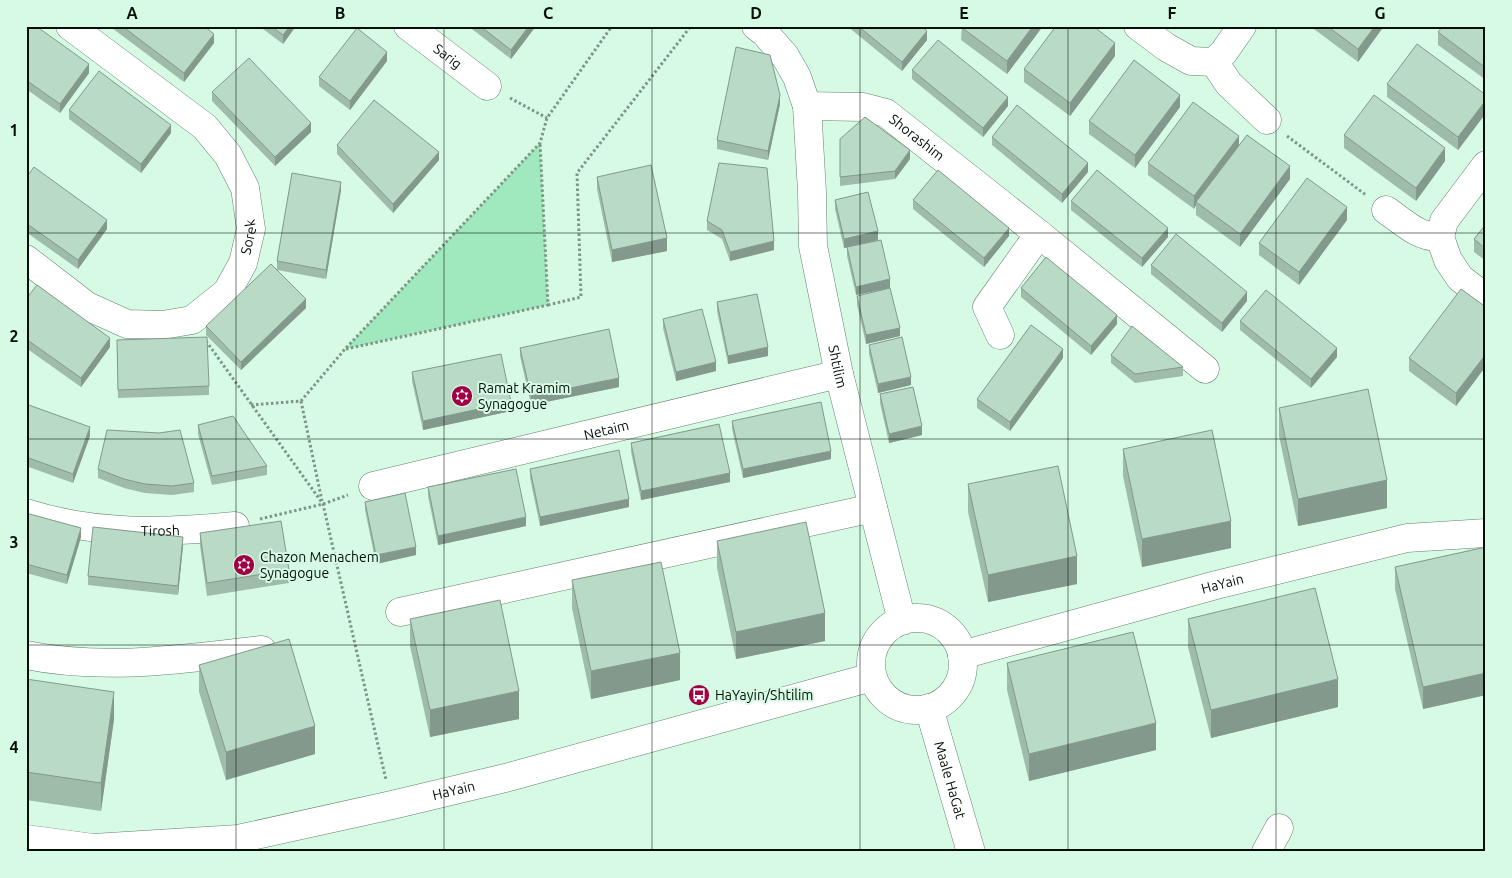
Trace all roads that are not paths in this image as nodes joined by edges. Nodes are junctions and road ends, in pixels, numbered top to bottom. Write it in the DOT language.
graph roads {
  1 [pos="70,26"];
  2 [pos="408,26"];
  3 [pos="756,26"];
  4 [pos="1138,26"];
  5 [pos="1242,26"];
  6 [pos="1214,62"];
  7 [pos="487,86"];
  8 [pos="807,106"];
  9 [pos="1267,120"];
  10 [pos="1486,165"];
  11 [pos="1386,210"];
  12 [pos="1038,234"];
  13 [pos="1440,236"];
  14 [pos="26,259"];
  15 [pos="1486,298"];
  16 [pos="1000,335"];
  17 [pos="1205,369"];
  18 [pos="839,374"];
  19 [pos="373,486"];
  20 [pos="873,508"];
  21 [pos="26,513"];
  22 [pos="236,526"];
  23 [pos="1486,533"];
  24 [pos="400,612"];
  25 [pos="902,621"];
  26 [pos="262,650"];
  27 [pos="26,655"];
  28 [pos="962,655"];
  29 [pos="872,677"];
  30 [pos="929,708"];
  31 [pos="1279,828"];
  32 [pos="26,839"];
  33 [pos="971,852"];
  34 [pos="1266,852"];
  1 -- 14 [label="street, Sorek"];
  2 -- 7 [label="street, Sarig"];
  3 -- 8 [label="street"];
  4 -- 6 [label="street"];
  5 -- 6 [label="street"];
  6 -- 9 [label="street"];
  8 -- 12 [label="street, Shorashim"];
  8 -- 18 [label="street, Shtilim"];
  10 -- 13 [label="street"];
  11 -- 13 [label="street"];
  12 -- 16 [label="street"];
  12 -- 17 [label="street, Shorashim"];
  13 -- 15 [label="street"];
  18 -- 19 [label="street, Netaim"];
  18 -- 20 [label="street, Shtilim"];
  20 -- 24 [label="street"];
  20 -- 25 [label="street, Shtilim"];
  21 -- 22 [label="street, Tirosh"];
  23 -- 28 [label="street, HaYain"];
  25 -- 28 [label="street"];
  25 -- 29 [label="street"];
  26 -- 27 [label="street"];
  28 -- 30 [label="street"];
  29 -- 30 [label="street"];
  29 -- 32 [label="street, HaYain"];
  30 -- 33 [label="street, Maale HaGat"];
  31 -- 34 [label="street"];
}
